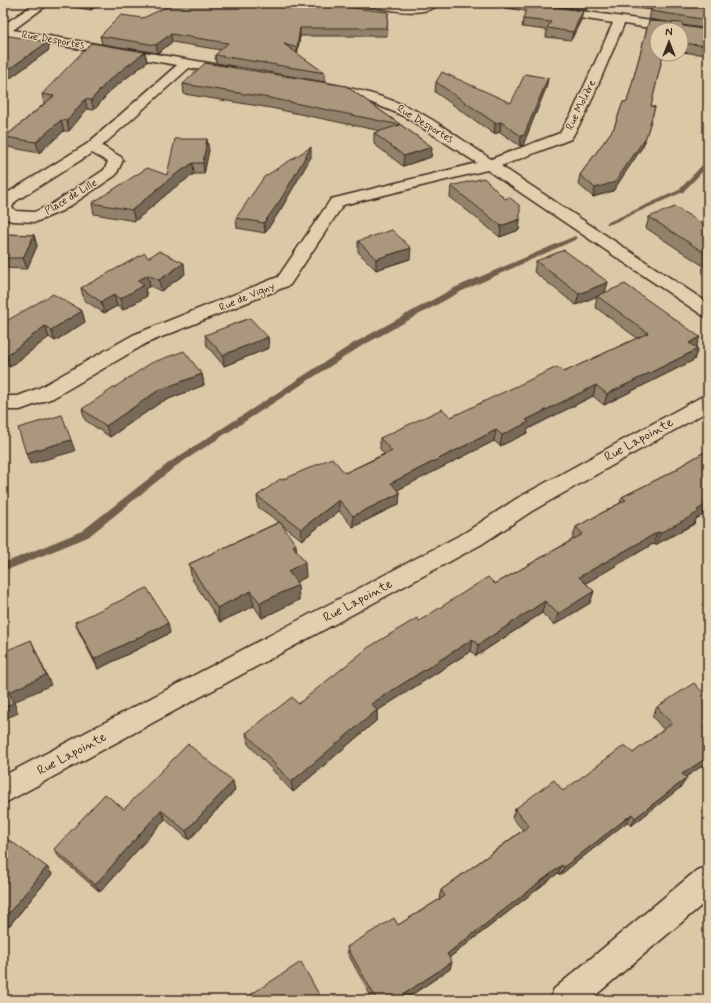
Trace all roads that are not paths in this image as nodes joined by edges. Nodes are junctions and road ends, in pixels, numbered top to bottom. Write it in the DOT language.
graph roads {
  1 [pos="44,3"];
  2 [pos="368,3"];
  3 [pos="433,3"];
  4 [pos="500,3"];
  5 [pos="620,20"];
  6 [pos="3,31"];
  7 [pos="708,33"];
  8 [pos="187,63"];
  9 [pos="248,73"];
  10 [pos="309,84"];
  11 [pos="92,147"];
  12 [pos="489,165"];
  13 [pos="708,311"];
  14 [pos="708,402"];
  15 [pos="3,403"];
  16 [pos="3,791"];
  17 [pos="708,881"];
  18 [pos="565,1000"];
  1 -- 6 [label="street"];
  2 -- 3 [label="street"];
  4 -- 5 [label="street"];
  5 -- 7 [label="street"];
  5 -- 12 [label="street, Rue Molière"];
  6 -- 8 [label="street, Rue Desportes"];
  8 -- 9 [label="street, Rue Desportes"];
  8 -- 11 [label="street, Place de Lille"];
  10 -- 12 [label="street, Rue Desportes"];
  11 -- 11 [label="street, Place de Lille"];
  12 -- 13 [label="street, Rue Desportes"];
  12 -- 15 [label="street, Rue de Vigny"];
  14 -- 16 [label="street, Rue Lapointe"];
  17 -- 18 [label="street"];
}
